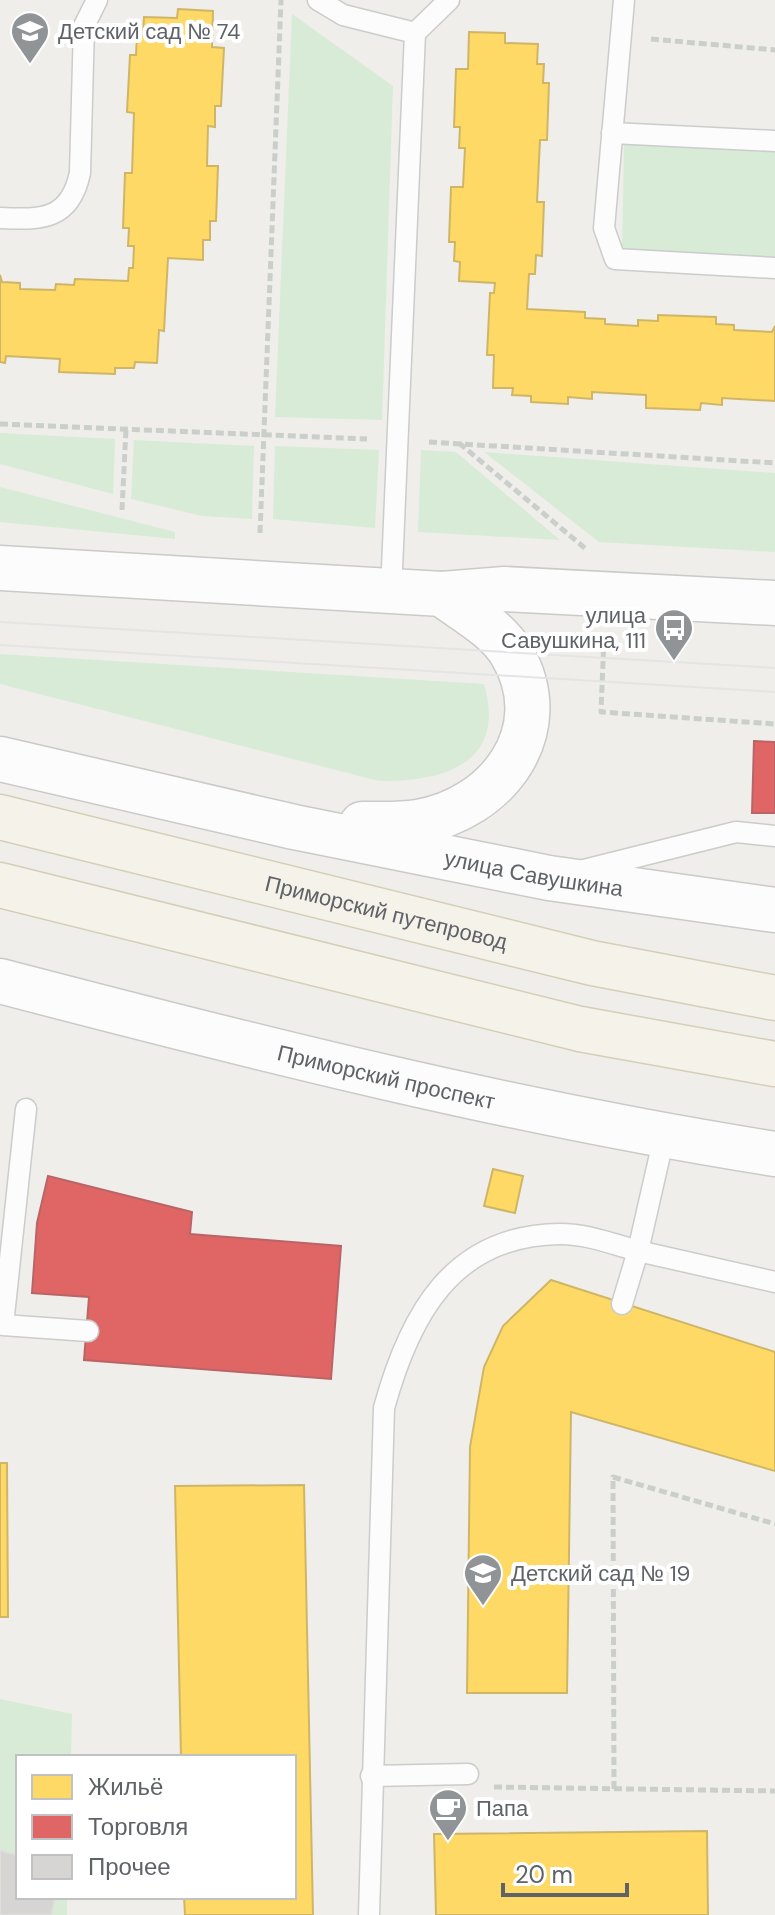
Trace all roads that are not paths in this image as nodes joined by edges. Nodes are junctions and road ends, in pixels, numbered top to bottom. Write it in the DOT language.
graph roads {
  1 [pos="97,0"];
  2 [pos="318,0"];
  3 [pos="449,0"];
  4 [pos="624,0"];
  5 [pos="415,33"];
  6 [pos="612,133"];
  7 [pos="775,141"];
  8 [pos="0,218"];
  9 [pos="775,268"];
  10 [pos="0,568"];
  11 [pos="391,592"];
  12 [pos="442,594"];
  13 [pos="775,603"];
  14 [pos="0,759"];
  15 [pos="0,817"];
  16 [pos="294,827"];
  17 [pos="775,836"];
  18 [pos="549,878"];
  19 [pos="0,885"];
  20 [pos="775,910"];
  21 [pos="0,981"];
  22 [pos="775,998"];
  23 [pos="775,1064"];
  24 [pos="26,1109"];
  25 [pos="664,1137"];
  26 [pos="775,1154"];
  27 [pos="638,1251"];
  28 [pos="775,1282"];
  29 [pos="622,1304"];
  30 [pos="88,1331"];
  31 [pos="371,1776"];
  32 [pos="476,1780"];
  33 [pos="369,1915"];
  1 -- 8 [label="lane"];
  2 -- 5 [label="lane"];
  3 -- 5 [label="lane"];
  4 -- 6 [label="lane"];
  5 -- 11 [label="lane"];
  6 -- 7 [label="lane"];
  6 -- 9 [label="lane"];
  10 -- 11 [label="main road"];
  11 -- 12 [label="main road"];
  12 -- 13 [label="main road"];
  12 -- 16 [label="main road, улица Савушкина"];
  14 -- 16 [label="main road, улица Савушкина"];
  15 -- 22 [label="main road, Приморский путепровод"];
  16 -- 18 [label="main road, улица Савушкина"];
  17 -- 18 [label="lane"];
  18 -- 20 [label="main road, улица Савушкина"];
  19 -- 23 [label="main road"];
  21 -- 25 [label="main road, Приморский проспект"];
  24 -- 30 [label="lane"];
  25 -- 26 [label="main road, Приморский проспект"];
  25 -- 27 [label="lane"];
  27 -- 28 [label="lane"];
  27 -- 29 [label="lane"];
  27 -- 31 [label="lane"];
  31 -- 32 [label="lane"];
  31 -- 33 [label="lane"];
}
